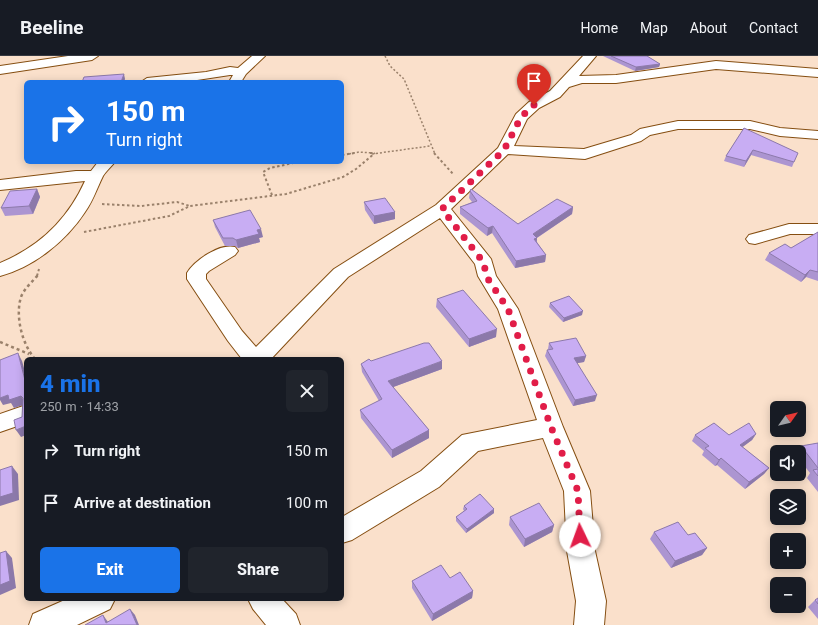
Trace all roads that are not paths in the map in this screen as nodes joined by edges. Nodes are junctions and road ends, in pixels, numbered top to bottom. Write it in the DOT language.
graph roads {
  1 [pos="92,56"];
  2 [pos="259,56"];
  3 [pos="590,56"];
  4 [pos="0,70"];
  5 [pos="818,73"];
  6 [pos="238,77"];
  7 [pos="162,80"];
  8 [pos="564,84"];
  9 [pos="818,135"];
  10 [pos="504,150"];
  11 [pos="105,164"];
  12 [pos="94,176"];
  13 [pos="24,183"];
  14 [pos="0,185"];
  15 [pos="0,200"];
  16 [pos="442,209"];
  17 [pos="818,229"];
  18 [pos="755,239"];
  19 [pos="228,251"];
  20 [pos="0,270"];
  21 [pos="252,357"];
  22 [pos="260,357"];
  23 [pos="24,415"];
  24 [pos="0,423"];
  25 [pos="551,427"];
  26 [pos="344,530"];
  27 [pos="96,601"];
  28 [pos="44,625"];
  29 [pos="589,625"];
  1 -- 4 [label="street"];
  2 -- 6 [label="street"];
  3 -- 8 [label="street"];
  5 -- 8 [label="street"];
  6 -- 7 [label="street"];
  8 -- 10 [label="street"];
  9 -- 10 [label="street"];
  10 -- 16 [label="street"];
  11 -- 12 [label="street"];
  12 -- 13 [label="street"];
  12 -- 20 [label="street"];
  13 -- 14 [label="street"];
  13 -- 15 [label="street"];
  16 -- 22 [label="street"];
  16 -- 25 [label="street"];
  17 -- 18 [label="street"];
  19 -- 21 [label="street"];
  23 -- 24 [label="street"];
  25 -- 26 [label="street"];
  25 -- 29 [label="street"];
  27 -- 28 [label="street"];
}
